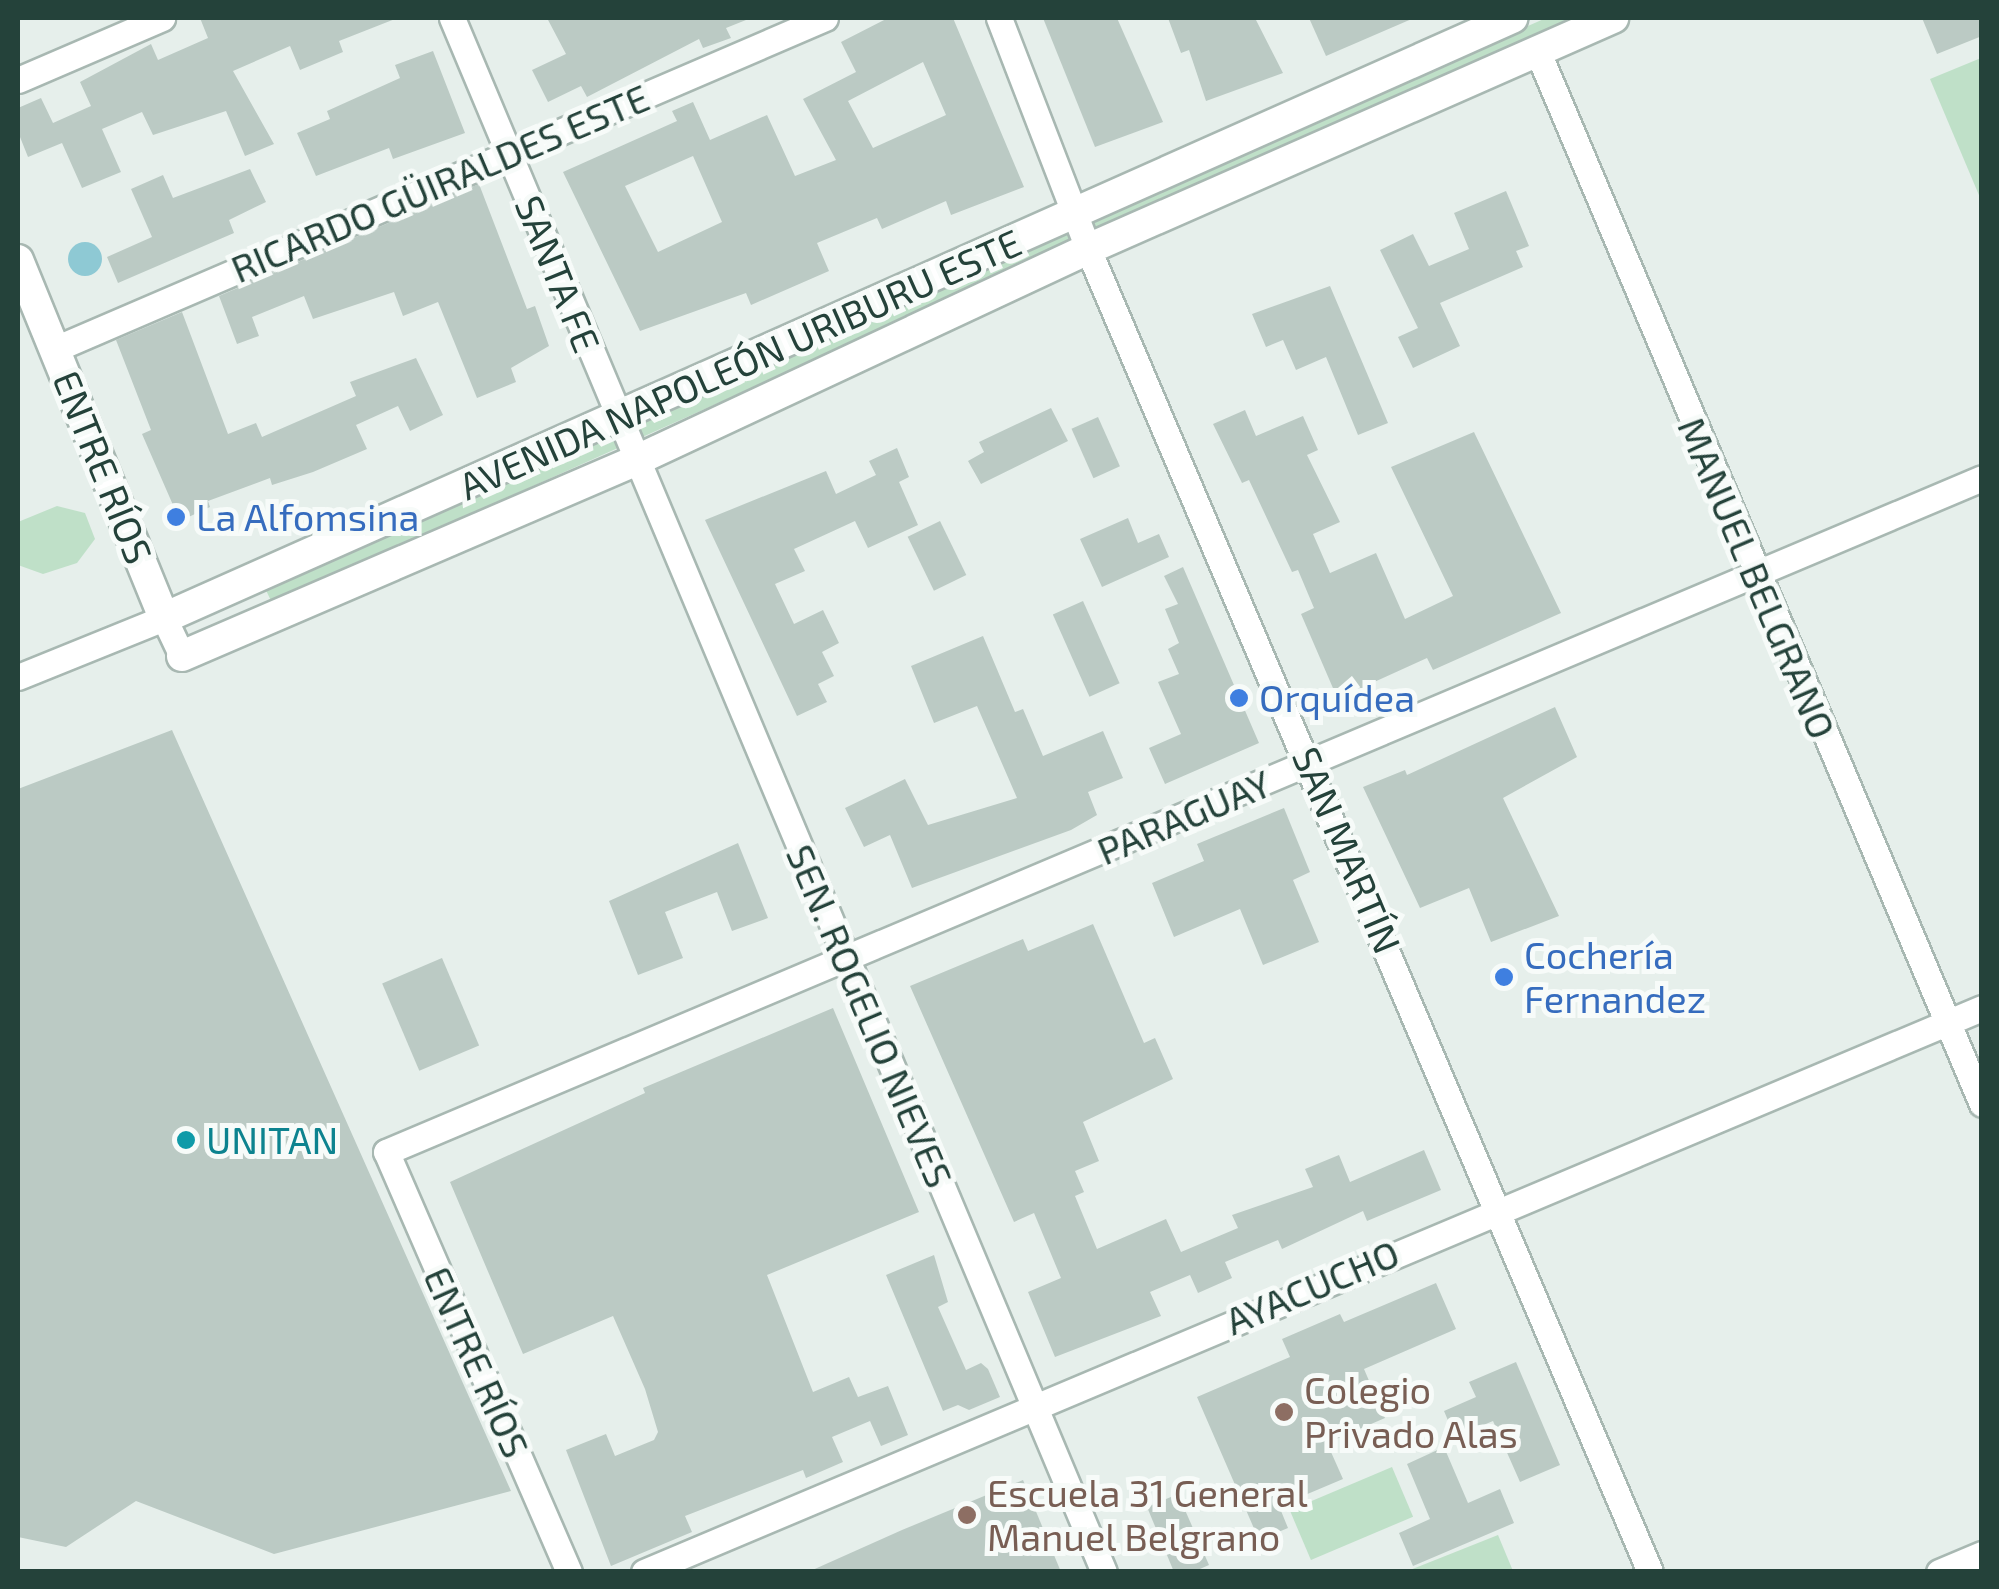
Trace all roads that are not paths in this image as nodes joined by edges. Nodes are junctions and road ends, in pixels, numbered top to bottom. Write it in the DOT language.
graph roads {
  1 [pos="162,18"];
  2 [pos="452,18"];
  3 [pos="824,18"];
  4 [pos="998,18"];
  5 [pos="1512,18"];
  6 [pos="1612,18"];
  7 [pos="1537,50"];
  8 [pos="18,80"];
  9 [pos="508,152"];
  10 [pos="1074,214"];
  11 [pos="1088,249"];
  12 [pos="18,260"];
  13 [pos="55,349"];
  14 [pos="618,420"];
  15 [pos="635,461"];
  16 [pos="1982,478"];
  17 [pos="1753,572"];
  18 [pos="164,618"];
  19 [pos="182,656"];
  20 [pos="18,676"];
  21 [pos="1311,764"];
  22 [pos="845,959"];
  23 [pos="1982,1008"];
  24 [pos="1946,1023"];
  25 [pos="1982,1104"];
  26 [pos="386,1152"];
  27 [pos="1498,1207"];
  28 [pos="1035,1406"];
  29 [pos="1982,1554"];
  30 [pos="569,1572"];
  31 [pos="644,1572"];
  32 [pos="1104,1572"];
  33 [pos="1650,1572"];
  34 [pos="1939,1572"];
  1 -- 8 [label="street"];
  2 -- 9 [label="street, SANTA FE"];
  3 -- 9 [label="street, RICARDO GÜIRALDES ESTE"];
  4 -- 10 [label="street, SAN MARTÍN"];
  5 -- 10 [label="main road, AVENIDA NAPOLEÓN URIBURU ESTE"];
  6 -- 7 [label="main road, AVENIDA NAPOLEÓN URIBURU ESTE"];
  7 -- 11 [label="main road, AVENIDA NAPOLEÓN URIBURU ESTE"];
  7 -- 17 [label="street, MANUEL BELGRANO"];
  9 -- 13 [label="street, RICARDO GÜIRALDES ESTE"];
  9 -- 14 [label="street, SANTA FE"];
  10 -- 11 [label="street, SAN MARTÍN"];
  10 -- 14 [label="main road, AVENIDA NAPOLEÓN URIBURU ESTE"];
  11 -- 15 [label="main road, AVENIDA NAPOLEÓN URIBURU ESTE"];
  11 -- 21 [label="street, SAN MARTÍN"];
  12 -- 13 [label="main road, ENTRE RÍOS"];
  13 -- 18 [label="main road, ENTRE RÍOS"];
  14 -- 15 [label="street, SANTA FE"];
  14 -- 18 [label="main road, AVENIDA NAPOLEÓN URIBURU ESTE"];
  15 -- 19 [label="main road, AVENIDA NAPOLEÓN URIBURU ESTE"];
  15 -- 22 [label="street, SEN. ROGELIO NIEVES"];
  16 -- 17 [label="street, PARAGUAY"];
  17 -- 21 [label="street, PARAGUAY"];
  17 -- 24 [label="street, MANUEL BELGRANO"];
  18 -- 19 [label="street"];
  18 -- 20 [label="street, AVENIDA NAPOLEÓN URIBURU ESTE"];
  21 -- 22 [label="street, PARAGUAY"];
  21 -- 27 [label="street, SAN MARTÍN"];
  22 -- 26 [label="street, PARAGUAY"];
  22 -- 28 [label="street, SEN. ROGELIO NIEVES"];
  23 -- 24 [label="street, AYACUCHO"];
  24 -- 25 [label="street, MANUEL BELGRANO"];
  24 -- 27 [label="street, AYACUCHO"];
  26 -- 30 [label="street, ENTRE RÍOS"];
  27 -- 28 [label="street, AYACUCHO"];
  27 -- 33 [label="street, SAN MARTÍN"];
  28 -- 31 [label="street, AYACUCHO"];
  28 -- 32 [label="street, SEN. ROGELIO NIEVES"];
  29 -- 34 [label="street"];
}
